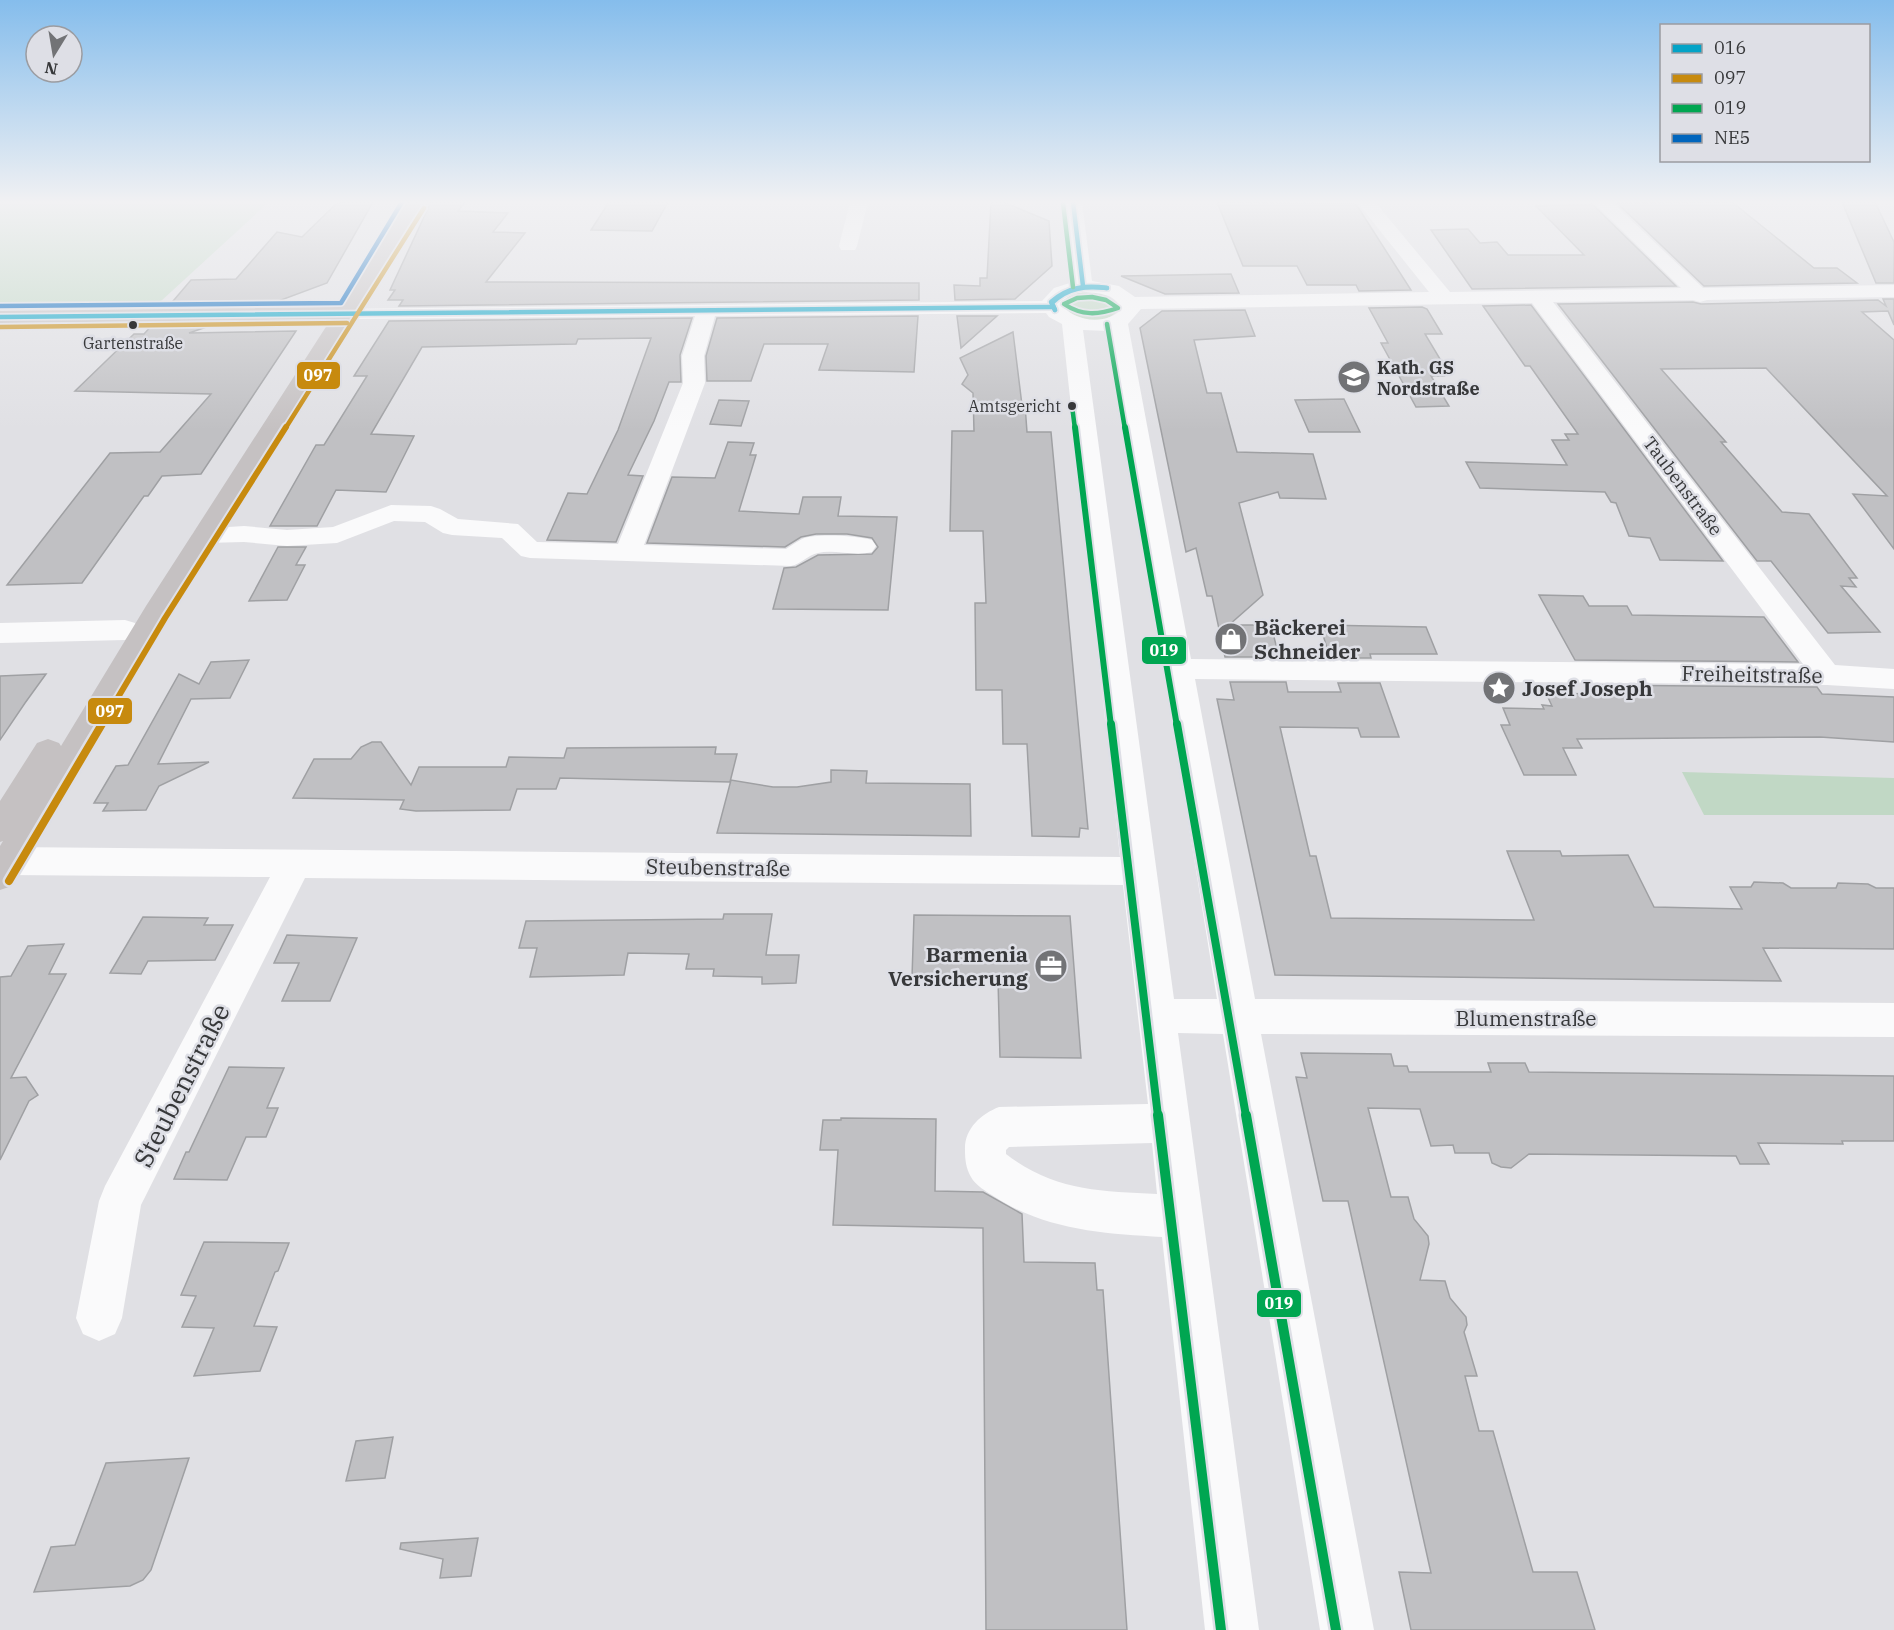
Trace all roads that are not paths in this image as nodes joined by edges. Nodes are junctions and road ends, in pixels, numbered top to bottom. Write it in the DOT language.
graph roads {
  1 [pos="355,278"];
  2 [pos="362,278"];
  3 [pos="1082,278"];
  4 [pos="1428,278"];
  5 [pos="1681,278"];
  6 [pos="1083,286"];
  7 [pos="1894,291"];
  8 [pos="1700,296"];
  9 [pos="1538,297"];
  10 [pos="1445,299"];
  11 [pos="707,310"];
  12 [pos="1123,312"];
  13 [pos="337,313"];
  14 [pos="1062,315"];
  15 [pos="0,317"];
  16 [pos="206,535"];
  17 [pos="863,546"];
  18 [pos="627,554"];
  19 [pos="125,630"];
  20 [pos="0,633"];
  21 [pos="1178,669"];
  22 [pos="1827,675"];
  23 [pos="1894,679"];
  24 [pos="0,829"];
  25 [pos="296,862"];
  26 [pos="5,868"];
  27 [pos="1139,871"];
  28 [pos="1157,1016"];
  29 [pos="1239,1016"];
  30 [pos="1894,1020"];
  31 [pos="1170,1123"];
  32 [pos="1182,1217"];
  33 [pos="99,1318"];
  34 [pos="1232,1630"];
  35 [pos="1347,1630"];
  1 -- 13 [label="main road"];
  2 -- 13 [label="main road"];
  3 -- 6 [label="street"];
  4 -- 10 [label="street"];
  5 -- 8 [label="street"];
  6 -- 12 [label="street"];
  6 -- 14 [label="street"];
  7 -- 8 [label="street"];
  8 -- 9 [label="street"];
  9 -- 10 [label="street"];
  9 -- 22 [label="street, Taubenstraße"];
  10 -- 12 [label="street"];
  11 -- 13 [label="street"];
  11 -- 14 [label="street"];
  11 -- 18 [label="street"];
  12 -- 14 [label="street"];
  12 -- 21 [label="street"];
  13 -- 15 [label="main road"];
  13 -- 16 [label="main road"];
  13 -- 19 [label="main road"];
  14 -- 27 [label="street"];
  16 -- 18 [label="street"];
  16 -- 26 [label="main road"];
  17 -- 18 [label="street"];
  19 -- 20 [label="street"];
  19 -- 24 [label="main road"];
  21 -- 22 [label="street, Freiheitstraße"];
  21 -- 29 [label="street"];
  22 -- 23 [label="street, Freiheitstraße"];
  25 -- 26 [label="street, Steubenstraße"];
  25 -- 27 [label="street, Steubenstraße"];
  25 -- 33 [label="street, Steubenstraße"];
  27 -- 28 [label="street"];
  28 -- 29 [label="street, Blumenstraße"];
  28 -- 31 [label="street"];
  29 -- 30 [label="street, Blumenstraße"];
  29 -- 35 [label="street"];
  31 -- 32 [label="street"];
  31 -- 32 [label="street"];
  32 -- 34 [label="street"];
}
